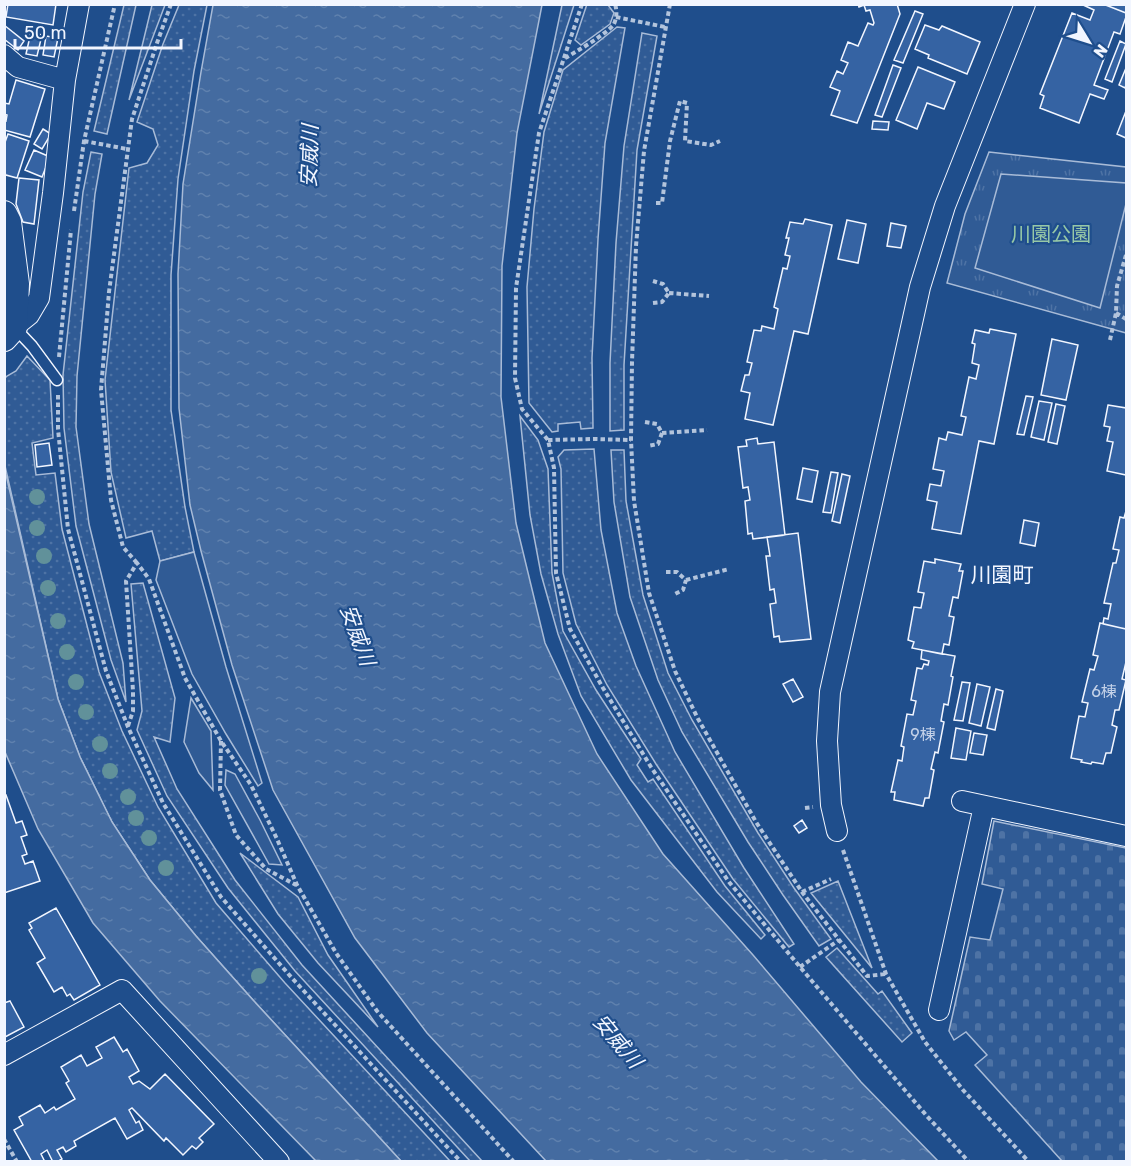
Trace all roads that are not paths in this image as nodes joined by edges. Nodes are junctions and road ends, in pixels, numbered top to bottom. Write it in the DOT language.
graph roads {
  1 [pos="79,4"];
  2 [pos="1025,4"];
  3 [pos="4,55"];
  4 [pos="65,80"];
  5 [pos="4,214"];
  6 [pos="9,332"];
  7 [pos="57,380"];
  8 [pos="962,801"];
  9 [pos="984,806"];
  10 [pos="837,831"];
  11 [pos="1126,836"];
  12 [pos="939,1010"];
  13 [pos="4,1055"];
  14 [pos="279,1161"];
  1 -- 4 [label="street"];
  2 -- 10 [label="street"];
  3 -- 4 [label="street"];
  4 -- 6 [label="street"];
  5 -- 6 [label="street"];
  6 -- 7 [label="lane"];
  8 -- 9 [label="street"];
  9 -- 11 [label="street"];
  9 -- 12 [label="street"];
  13 -- 14 [label="street"];
}
